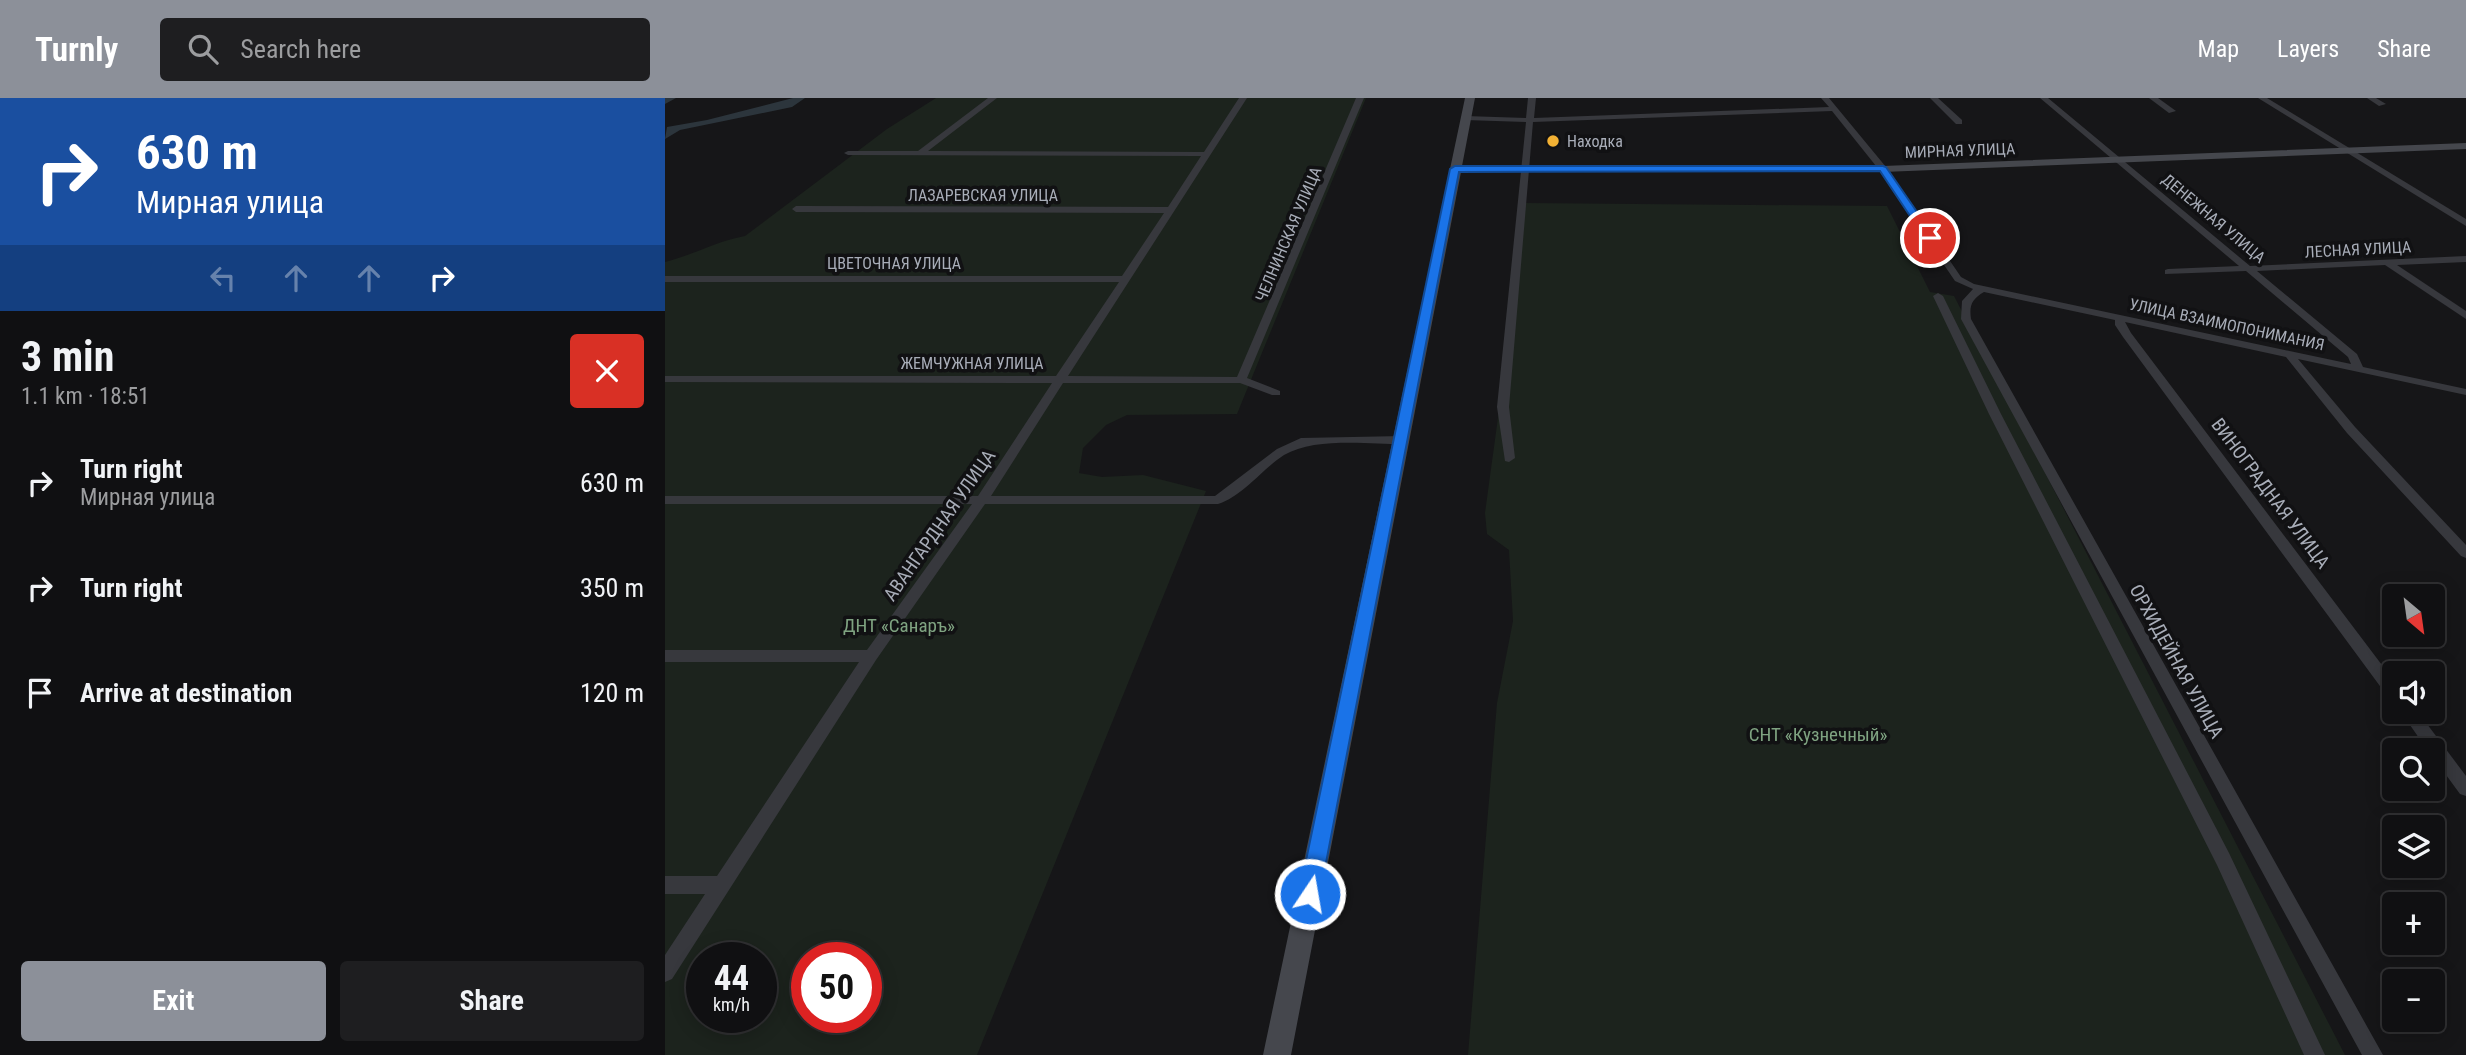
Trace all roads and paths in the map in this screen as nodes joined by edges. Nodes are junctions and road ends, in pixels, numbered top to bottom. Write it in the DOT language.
graph roads {
  1 [pos="993,98"];
  2 [pos="1243,98"];
  3 [pos="1360,98"];
  4 [pos="1470,98"];
  5 [pos="1532,98"];
  6 [pos="1825,98"];
  7 [pos="1934,98"];
  8 [pos="2044,98"];
  9 [pos="2153,98"];
  10 [pos="2262,98"];
  11 [pos="2371,98"];
  12 [pos="2382,104"];
  13 [pos="1833,109"];
  14 [pos="2172,111"];
  15 [pos="1465,118"];
  16 [pos="1530,120"];
  17 [pos="1959,122"];
  18 [pos="2466,146"];
  19 [pos="2347,151"];
  20 [pos="848,153"];
  21 [pos="919,154"];
  22 [pos="1206,154"];
  23 [pos="2119,159"];
  24 [pos="1455,169"];
  25 [pos="1527,169"];
  26 [pos="1883,169"];
  27 [pos="796,209"];
  28 [pos="1169,210"];
  29 [pos="2466,223"];
  30 [pos="2466,259"];
  31 [pos="2388,263"];
  32 [pos="2253,270"];
  33 [pos="2168,272"];
  34 [pos="665,279"];
  35 [pos="1123,279"];
  36 [pos="1981,289"];
  37 [pos="1938,296"];
  38 [pos="2466,316"];
  39 [pos="2120,317"];
  40 [pos="2290,353"];
  41 [pos="2358,368"];
  42 [pos="1061,378"];
  43 [pos="665,379"];
  44 [pos="1241,380"];
  45 [pos="2466,392"];
  46 [pos="1276,393"];
  47 [pos="1403,440"];
  48 [pos="1509,458"];
  49 [pos="665,500"];
  50 [pos="981,501"];
  51 [pos="2466,553"];
  52 [pos="665,656"];
  53 [pos="871,656"];
  54 [pos="2382,677"];
  55 [pos="2418,724"];
  56 [pos="2466,789"];
  57 [pos="665,885"];
  58 [pos="721,885"];
  59 [pos="665,972"];
  60 [pos="1277,1055"];
  61 [pos="2315,1055"];
  62 [pos="2373,1055"];
  1 -- 21 [label="street"];
  2 -- 22 [label="street, АВАНГАРДНАЯ УЛИЦА"];
  3 -- 44 [label="street, ЧЕЛНИНСКАЯ УЛИЦА"];
  4 -- 15 [label="street"];
  5 -- 16 [label="street"];
  6 -- 13 [label="street"];
  7 -- 17 [label="street"];
  8 -- 23 [label="street, ДЕНЕЖНАЯ УЛИЦА"];
  9 -- 14 [label="street"];
  10 -- 19 [label="street"];
  11 -- 12 [label="street"];
  13 -- 16 [label="street"];
  13 -- 26 [label="street"];
  15 -- 16 [label="street"];
  15 -- 24 [label="street"];
  16 -- 25 [label="street"];
  18 -- 19 [label="street, МИРНАЯ УЛИЦА"];
  19 -- 23 [label="street, МИРНАЯ УЛИЦА"];
  19 -- 29 [label="street"];
  20 -- 21 [label="street"];
  21 -- 22 [label="street"];
  22 -- 28 [label="street, АВАНГАРДНАЯ УЛИЦА"];
  23 -- 26 [label="street, МИРНАЯ УЛИЦА"];
  23 -- 32 [label="street, ДЕНЕЖНАЯ УЛИЦА"];
  24 -- 25 [label="street, МИРНАЯ УЛИЦА"];
  24 -- 47 [label="street"];
  25 -- 26 [label="street, МИРНАЯ УЛИЦА"];
  25 -- 48 [label="street"];
  26 -- 36 [label="street"];
  27 -- 28 [label="street, ЛАЗАРЕВСКАЯ УЛИЦА"];
  28 -- 35 [label="street, АВАНГАРДНАЯ УЛИЦА"];
  30 -- 31 [label="street, ЛЕСНАЯ УЛИЦА"];
  31 -- 32 [label="street, ЛЕСНАЯ УЛИЦА"];
  31 -- 38 [label="street"];
  32 -- 33 [label="street, ЛЕСНАЯ УЛИЦА"];
  32 -- 41 [label="street, ДЕНЕЖНАЯ УЛИЦА"];
  34 -- 35 [label="street, ЦВЕТОЧНАЯ УЛИЦА"];
  35 -- 42 [label="street, АВАНГАРДНАЯ УЛИЦА"];
  36 -- 39 [label="street, УЛИЦА ВЗАИМОПОНИМАНИЯ"];
  36 -- 62 [label="street, ОРХИДЕЙНАЯ УЛИЦА"];
  37 -- 61 [label="street"];
  39 -- 40 [label="street, УЛИЦА ВЗАИМОПОНИМАНИЯ"];
  39 -- 54 [label="street, ВИНОГРАДНАЯ УЛИЦА"];
  40 -- 41 [label="street, УЛИЦА ВЗАИМОПОНИМАНИЯ"];
  40 -- 51 [label="street"];
  41 -- 45 [label="street, УЛИЦА ВЗАИМОПОНИМАНИЯ"];
  42 -- 43 [label="street, ЖЕМЧУЖНАЯ УЛИЦА"];
  42 -- 44 [label="street, ЖЕМЧУЖНАЯ УЛИЦА"];
  42 -- 50 [label="street, АВАНГАРДНАЯ УЛИЦА"];
  44 -- 46 [label="street, ЖЕМЧУЖНАЯ УЛИЦА"];
  47 -- 50 [label="street"];
  47 -- 60 [label="street"];
  49 -- 50 [label="street"];
  50 -- 53 [label="street, АВАНГАРДНАЯ УЛИЦА"];
  52 -- 53 [label="street"];
  53 -- 58 [label="street, АВАНГАРДНАЯ УЛИЦА"];
  55 -- 56 [label="street"];
  57 -- 58 [label="street"];
  58 -- 59 [label="street, АВАНГАРДНАЯ УЛИЦА"];
}
